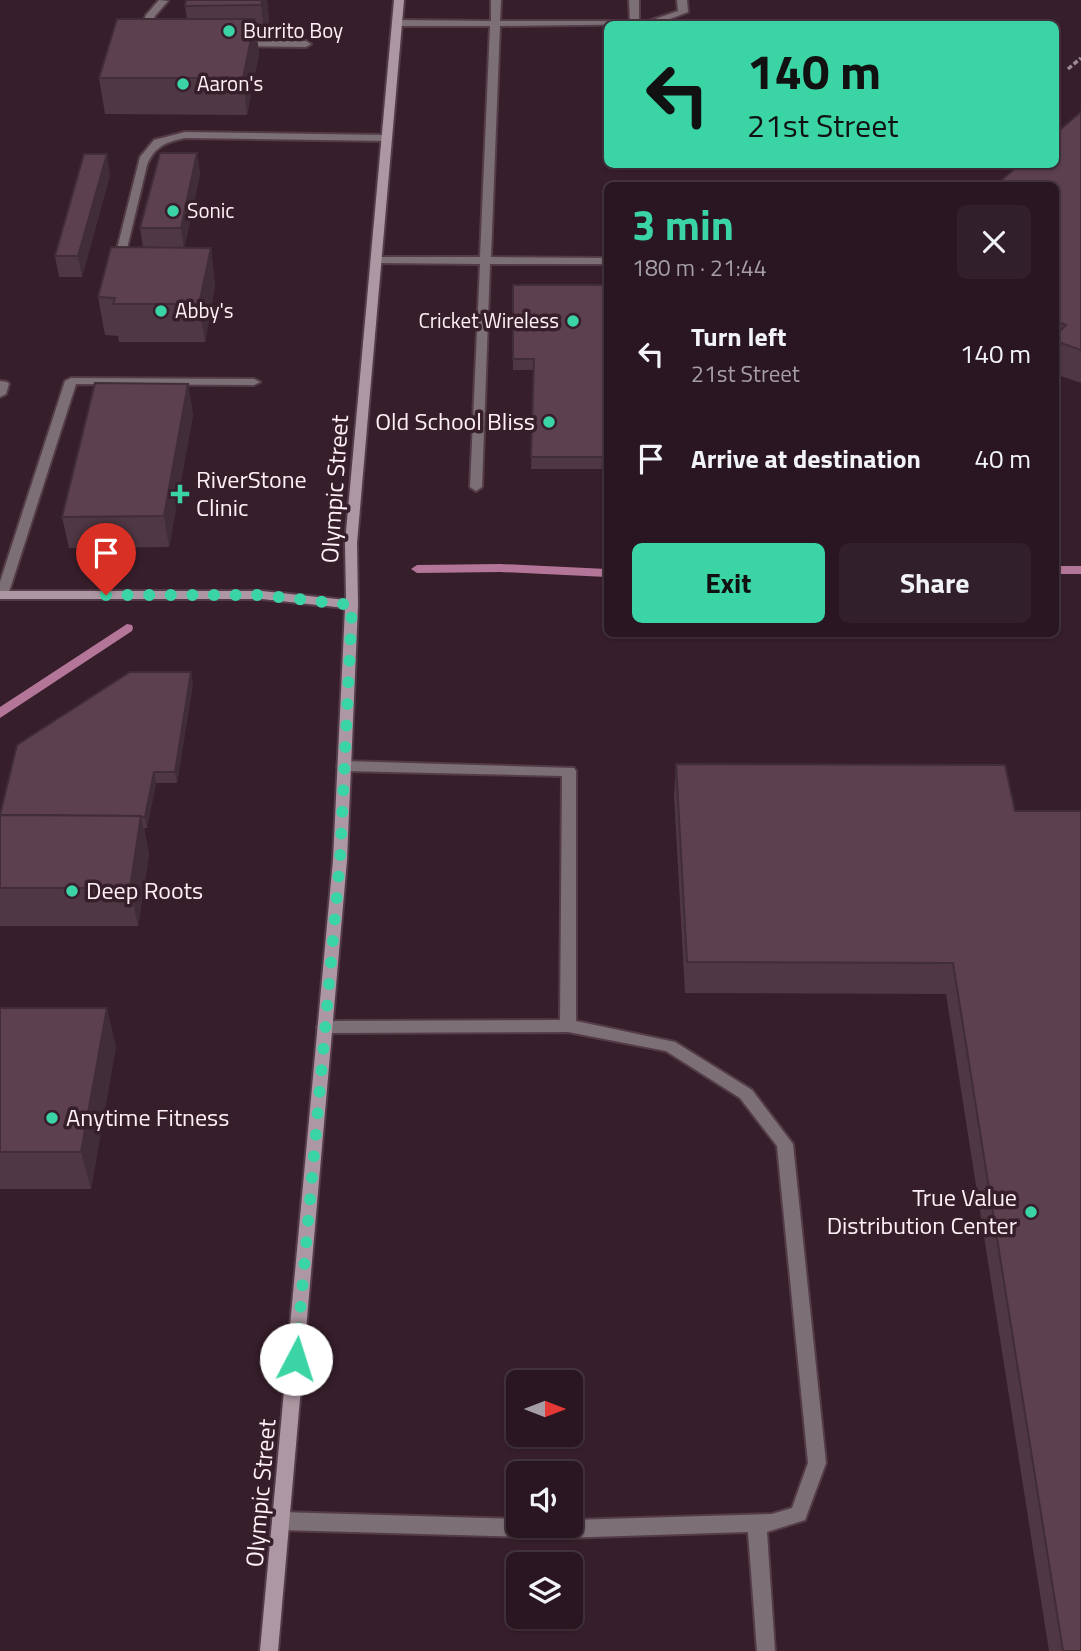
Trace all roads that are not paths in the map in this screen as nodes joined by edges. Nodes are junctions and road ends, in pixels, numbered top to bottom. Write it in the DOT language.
graph roads {
  1 [pos="399,0"];
  2 [pos="496,0"];
  3 [pos="634,0"];
  4 [pos="682,0"];
  5 [pos="163,1"];
  6 [pos="635,21"];
  7 [pos="658,21"];
  8 [pos="397,23"];
  9 [pos="495,23"];
  10 [pos="604,24"];
  11 [pos="153,44"];
  12 [pos="222,44"];
  13 [pos="306,44"];
  14 [pos="387,138"];
  15 [pos="377,260"];
  16 [pos="485,260"];
  17 [pos="604,261"];
  18 [pos="117,270"];
  19 [pos="254,382"];
  20 [pos="476,487"];
  21 [pos="1,595"];
  22 [pos="352,605"];
  23 [pos="344,766"];
  24 [pos="568,1026"];
  25 [pos="325,1027"];
  26 [pos="281,1521"];
  27 [pos="757,1524"];
  28 [pos="269,1651"];
  29 [pos="766,1651"];
  1 -- 8 [label="main road, Olympic Street"];
  2 -- 9 [label="lane"];
  3 -- 6 [label="lane"];
  4 -- 7 [label="lane"];
  5 -- 11 [label="lane"];
  8 -- 9 [label="lane"];
  8 -- 14 [label="main road, Olympic Street"];
  9 -- 10 [label="lane"];
  9 -- 16 [label="lane"];
  12 -- 13 [label="lane"];
  14 -- 15 [label="main road, Olympic Street"];
  14 -- 18 [label="lane"];
  15 -- 16 [label="lane"];
  15 -- 22 [label="main road, Olympic Street"];
  16 -- 17 [label="lane"];
  16 -- 20 [label="lane"];
  19 -- 21 [label="lane"];
  21 -- 22 [label="main road"];
  22 -- 23 [label="main road, Olympic Street"];
  23 -- 24 [label="lane"];
  23 -- 25 [label="main road, Olympic Street"];
  24 -- 25 [label="lane"];
  24 -- 27 [label="lane"];
  25 -- 26 [label="main road, Olympic Street"];
  26 -- 27 [label="lane"];
  26 -- 28 [label="main road, Olympic Street"];
  27 -- 29 [label="lane"];
}
